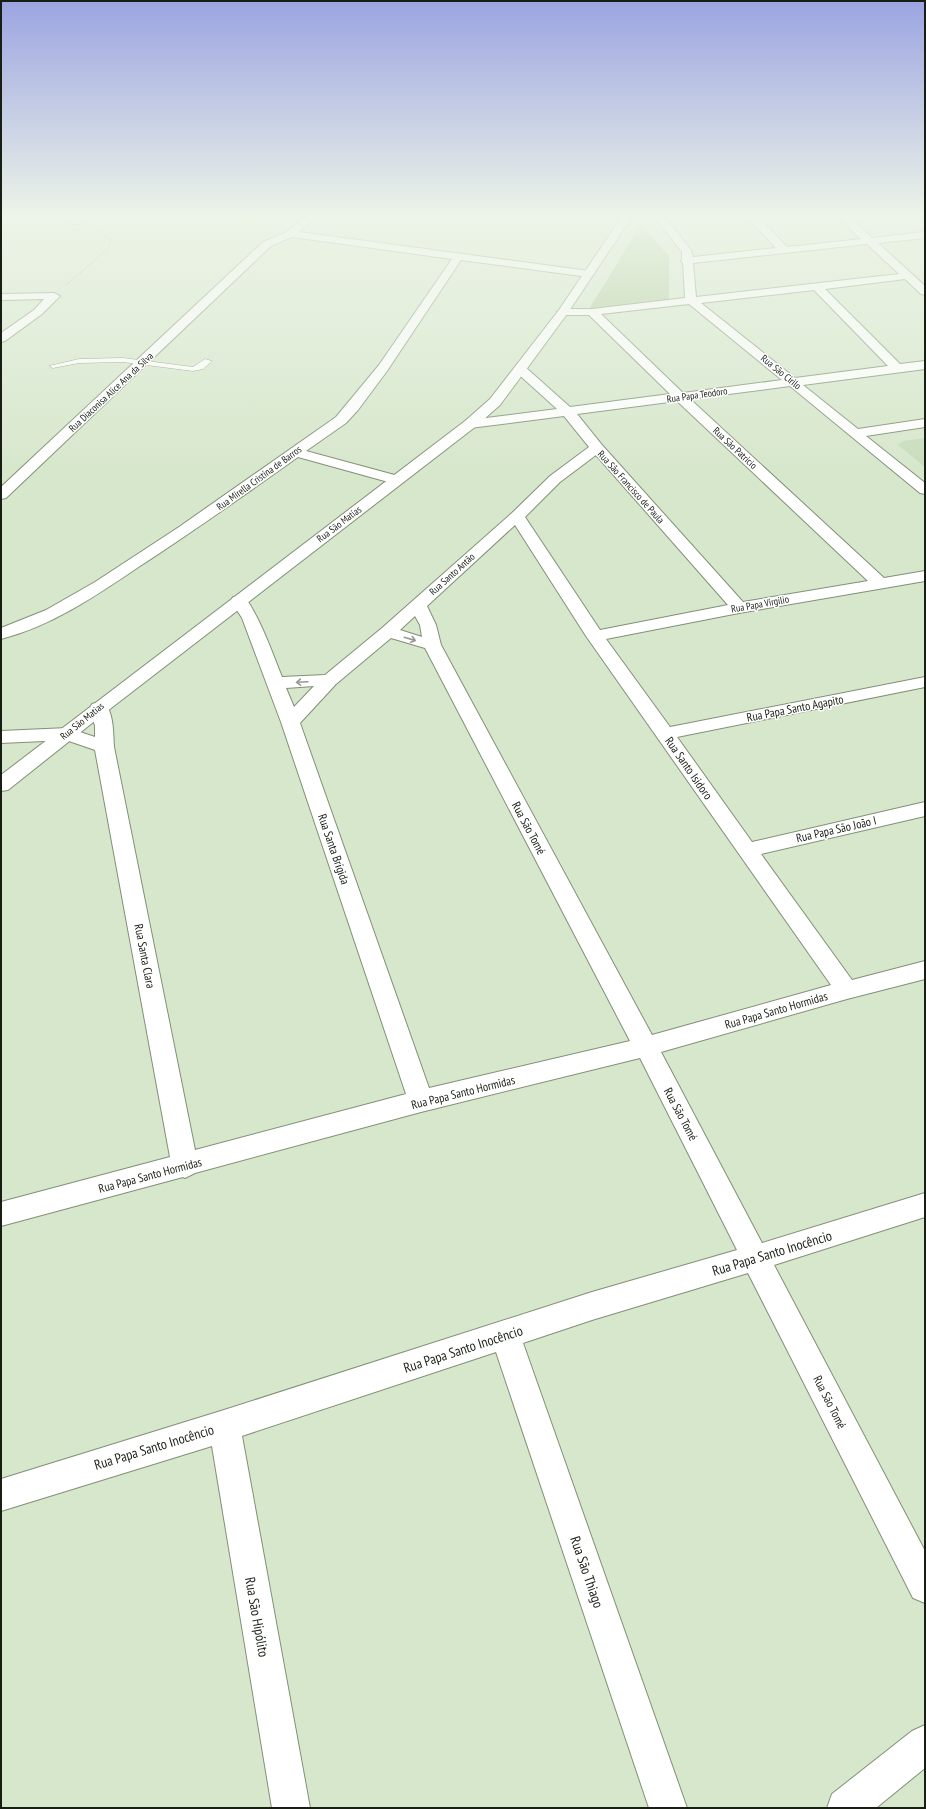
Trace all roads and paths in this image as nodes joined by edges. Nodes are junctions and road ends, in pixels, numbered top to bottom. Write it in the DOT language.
graph roads {
  1 [pos="51,299"];
  2 [pos="208,299"];
  3 [pos="430,299"];
  4 [pos="572,299"];
  5 [pos="696,299"];
  6 [pos="829,299"];
  7 [pos="691,300"];
  8 [pos="563,312"];
  9 [pos="592,312"];
  10 [pos="16,327"];
  11 [pos="1,328"];
  12 [pos="1,338"];
  13 [pos="208,361"];
  14 [pos="142,362"];
  15 [pos="925,365"];
  16 [pos="53,366"];
  17 [pos="897,368"];
  18 [pos="520,369"];
  19 [pos="792,382"];
  20 [pos="681,398"];
  21 [pos="568,412"];
  22 [pos="925,423"];
  23 [pos="470,424"];
  24 [pos="856,433"];
  25 [pos="597,448"];
  26 [pos="295,452"];
  27 [pos="572,465"];
  28 [pos="612,465"];
  29 [pos="397,480"];
  30 [pos="925,490"];
  31 [pos="1,495"];
  32 [pos="517,516"];
  33 [pos="493,537"];
  34 [pos="536,544"];
  35 [pos="925,576"];
  36 [pos="880,583"];
  37 [pos="239,601"];
  38 [pos="418,605"];
  39 [pos="739,608"];
  40 [pos="388,632"];
  41 [pos="1,634"];
  42 [pos="595,636"];
  43 [pos="432,645"];
  44 [pos="330,680"];
  45 [pos="925,682"];
  46 [pos="274,683"];
  47 [pos="99,708"];
  48 [pos="290,722"];
  49 [pos="68,734"];
  50 [pos="665,734"];
  51 [pos="1,737"];
  52 [pos="104,747"];
  53 [pos="1,785"];
  54 [pos="925,809"];
  55 [pos="747,850"];
  56 [pos="925,970"];
  57 [pos="847,990"];
  58 [pos="646,1047"];
  59 [pos="421,1101"];
  60 [pos="185,1166"];
  61 [pos="925,1205"];
  62 [pos="1,1214"];
  63 [pos="756,1258"];
  64 [pos="505,1335"];
  65 [pos="224,1426"];
  66 [pos="1,1495"];
  67 [pos="925,1586"];
  68 [pos="925,1744"];
  69 [pos="291,1808"];
  70 [pos="668,1808"];
  71 [pos="846,1808"];
  1 -- 10 [label="street"];
  2 -- 14 [label="street, Rua Diaconisa Alice Ana da Silva"];
  3 -- 26 [label="street, Rua Mirella Cristina de Barros"];
  4 -- 8 [label="street, Rua São Matias"];
  5 -- 7 [label="street"];
  6 -- 17 [label="street"];
  7 -- 9 [label="street"];
  7 -- 19 [label="street, Rua São Cirilo"];
  8 -- 9 [label="street"];
  8 -- 18 [label="street, Rua São Matias"];
  9 -- 20 [label="street, Rua São Patricio"];
  10 -- 11 [label="street"];
  10 -- 12 [label="street"];
  13 -- 14 [label="lane"];
  14 -- 16 [label="lane"];
  14 -- 31 [label="street, Rua Diaconisa Alice Ana da Silva"];
  15 -- 17 [label="street, Rua Papa Teodoro"];
  17 -- 19 [label="street, Rua Papa Teodoro"];
  18 -- 21 [label="street, Rua São Francisco de Paula"];
  18 -- 23 [label="street, Rua São Matias"];
  19 -- 20 [label="street, Rua Papa Teodoro"];
  19 -- 24 [label="street, Rua São Cirilo"];
  20 -- 21 [label="street, Rua Papa Teodoro"];
  20 -- 36 [label="street, Rua São Patricio"];
  21 -- 23 [label="street, Rua Papa Teodoro"];
  21 -- 25 [label="street, Rua São Francisco de Paula"];
  22 -- 24 [label="street"];
  23 -- 29 [label="street, Rua São Matias"];
  24 -- 30 [label="street, Rua São Cirilo"];
  25 -- 27 [label="street, Rua Santo Antão"];
  25 -- 28 [label="street, Rua São Francisco de Paula"];
  26 -- 29 [label="street"];
  26 -- 41 [label="street, Rua Mirella Cristina de Barros"];
  27 -- 28 [label="street"];
  27 -- 32 [label="street, Rua Santo Antão"];
  28 -- 39 [label="street, Rua São Francisco de Paula"];
  29 -- 37 [label="street, Rua São Matias"];
  32 -- 33 [label="street, Rua Santo Antão"];
  32 -- 34 [label="street, Rua Santo Isidoro"];
  33 -- 34 [label="street"];
  33 -- 38 [label="street, Rua Santo Antão"];
  34 -- 42 [label="street, Rua Santo Isidoro"];
  35 -- 36 [label="street, Rua Papa Virgilio"];
  36 -- 39 [label="street, Rua Papa Virgilio"];
  37 -- 46 [label="street, Rua Santa Brígida"];
  37 -- 47 [label="street, Rua São Matias"];
  38 -- 40 [label="street, Rua Santo Antão"];
  38 -- 43 [label="street, Rua São Tomé"];
  39 -- 42 [label="street, Rua Papa Virgilio"];
  40 -- 43 [label="street, one-way"];
  40 -- 44 [label="street, Rua Santo Antão"];
  42 -- 50 [label="street, Rua Santo Isidoro"];
  43 -- 58 [label="street, Rua São Tomé"];
  44 -- 46 [label="street, one-way"];
  44 -- 48 [label="street, Rua Santo Antão"];
  45 -- 50 [label="street, Rua Papa Santo Agapito"];
  46 -- 48 [label="street, Rua Santa Brígida"];
  47 -- 49 [label="street, Rua São Matias"];
  47 -- 52 [label="street, Rua Santa Clara"];
  48 -- 59 [label="street, Rua Santa Brígida"];
  49 -- 51 [label="street"];
  49 -- 52 [label="street"];
  49 -- 53 [label="street, Rua São Matias"];
  50 -- 55 [label="street, Rua Santo Isidoro"];
  52 -- 60 [label="street, Rua Santa Clara"];
  54 -- 55 [label="street, Rua Papa São João I"];
  55 -- 57 [label="street, Rua Santo Isidoro"];
  56 -- 57 [label="street, Rua Papa Santo Hormidas"];
  57 -- 58 [label="street, Rua Papa Santo Hormidas"];
  58 -- 59 [label="street, Rua Papa Santo Hormidas"];
  58 -- 63 [label="street, Rua São Tomé"];
  59 -- 60 [label="street, Rua Papa Santo Hormidas"];
  60 -- 62 [label="street, Rua Papa Santo Hormidas"];
  61 -- 63 [label="street, Rua Papa Santo Inocêncio"];
  63 -- 64 [label="street, Rua Papa Santo Inocêncio"];
  63 -- 67 [label="street, Rua São Tomé"];
  64 -- 65 [label="street, Rua Papa Santo Inocêncio"];
  64 -- 70 [label="street, Rua São Thiago"];
  65 -- 66 [label="street, Rua Papa Santo Inocêncio"];
  65 -- 69 [label="street, Rua São Hipólito"];
  68 -- 71 [label="street"];
}
